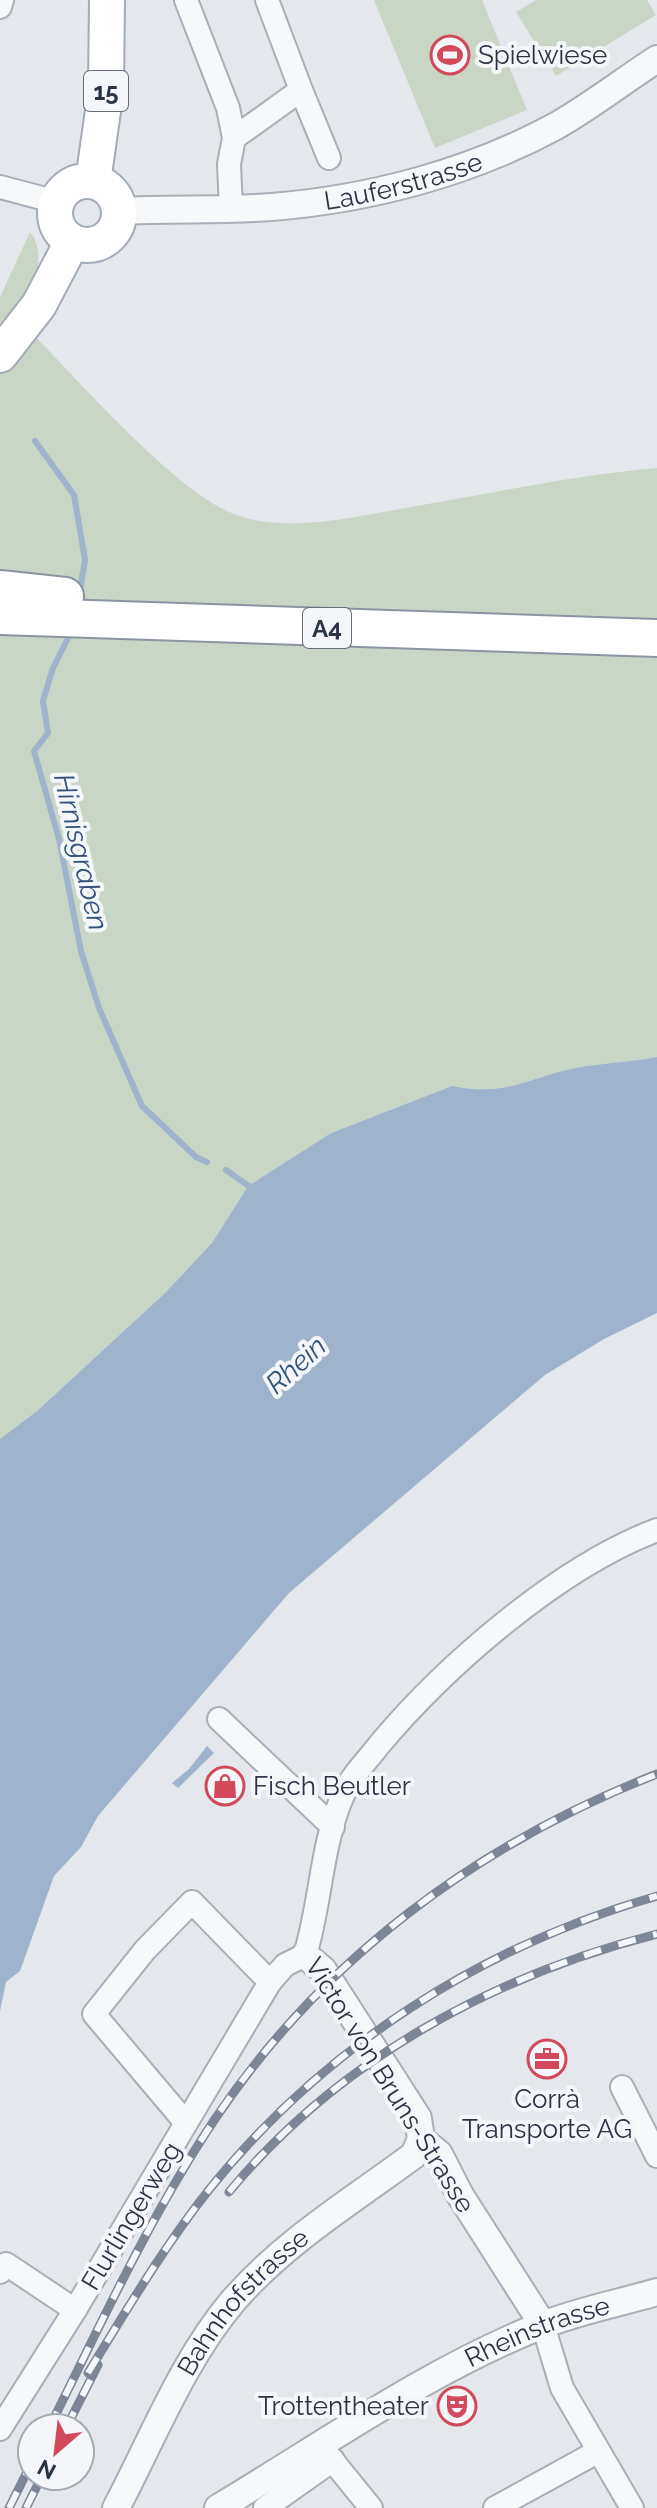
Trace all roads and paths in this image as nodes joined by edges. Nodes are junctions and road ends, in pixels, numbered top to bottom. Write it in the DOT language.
graph roads {
  1 [pos="2,0"];
  2 [pos="107,0"];
  3 [pos="186,0"];
  4 [pos="267,0"];
  5 [pos="0,7"];
  6 [pos="657,59"];
  7 [pos="301,90"];
  8 [pos="234,138"];
  9 [pos="329,158"];
  10 [pos="93,181"];
  11 [pos="0,187"];
  12 [pos="57,202"];
  13 [pos="231,210"];
  14 [pos="120,211"];
  15 [pos="72,242"];
  16 [pos="9,345"];
  17 [pos="1,601"];
  18 [pos="145,611"];
  19 [pos="657,616"];
  20 [pos="657,638"];
  21 [pos="657,1530"];
  22 [pos="219,1719"];
  23 [pos="333,1827"];
  24 [pos="305,1955"];
  25 [pos="270,1982"];
  26 [pos="622,2087"];
  27 [pos="186,2123"];
  28 [pos="421,2139"];
  29 [pos="657,2156"];
  30 [pos="0,2272"];
  31 [pos="657,2292"];
  32 [pos="75,2310"];
  33 [pos="543,2325"];
  34 [pos="0,2429"];
  35 [pos="597,2452"];
  36 [pos="327,2453"];
  37 [pos="116,2508"];
  38 [pos="218,2508"];
  39 [pos="265,2508"];
  40 [pos="371,2508"];
  41 [pos="495,2508"];
  42 [pos="632,2508"];
  1 -- 5 [label="street"];
  2 -- 10 [label="main road, 15"];
  3 -- 8 [label="street"];
  4 -- 7 [label="street"];
  6 -- 13 [label="street, Lauferstrasse"];
  7 -- 8 [label="street"];
  7 -- 9 [label="street"];
  8 -- 13 [label="street"];
  10 -- 12 [label="main road"];
  10 -- 14 [label="main road"];
  11 -- 12 [label="street"];
  12 -- 15 [label="main road"];
  13 -- 14 [label="street, Lauferstrasse"];
  14 -- 15 [label="main road"];
  15 -- 16 [label="main road"];
  17 -- 18 [label="highway, A4"];
  17 -- 18 [label="highway, A4"];
  18 -- 19 [label="highway, A4"];
  18 -- 20 [label="highway, A4"];
  21 -- 23 [label="street, Victor von Bruns-Strasse"];
  22 -- 23 [label="street"];
  23 -- 24 [label="street, Victor von Bruns-Strasse"];
  24 -- 25 [label="street, Flurlingerweg"];
  24 -- 28 [label="street, Victor von Bruns-Strasse"];
  25 -- 27 [label="street, Flurlingerweg"];
  25 -- 27 [label="street, Flurlingerweg"];
  26 -- 29 [label="street"];
  27 -- 32 [label="street, Flurlingerweg"];
  28 -- 33 [label="street, Victor von Bruns-Strasse"];
  28 -- 37 [label="street, Bahnhofstrasse"];
  30 -- 32 [label="street, Flurlingerweg"];
  31 -- 33 [label="street, Rheinstrasse"];
  32 -- 34 [label="street, Flurlingerweg"];
  33 -- 35 [label="street"];
  33 -- 36 [label="street, Rheinstrasse"];
  35 -- 41 [label="street"];
  35 -- 42 [label="street"];
  36 -- 38 [label="street, Rheinstrasse"];
  36 -- 39 [label="street"];
  36 -- 40 [label="street"];
}
